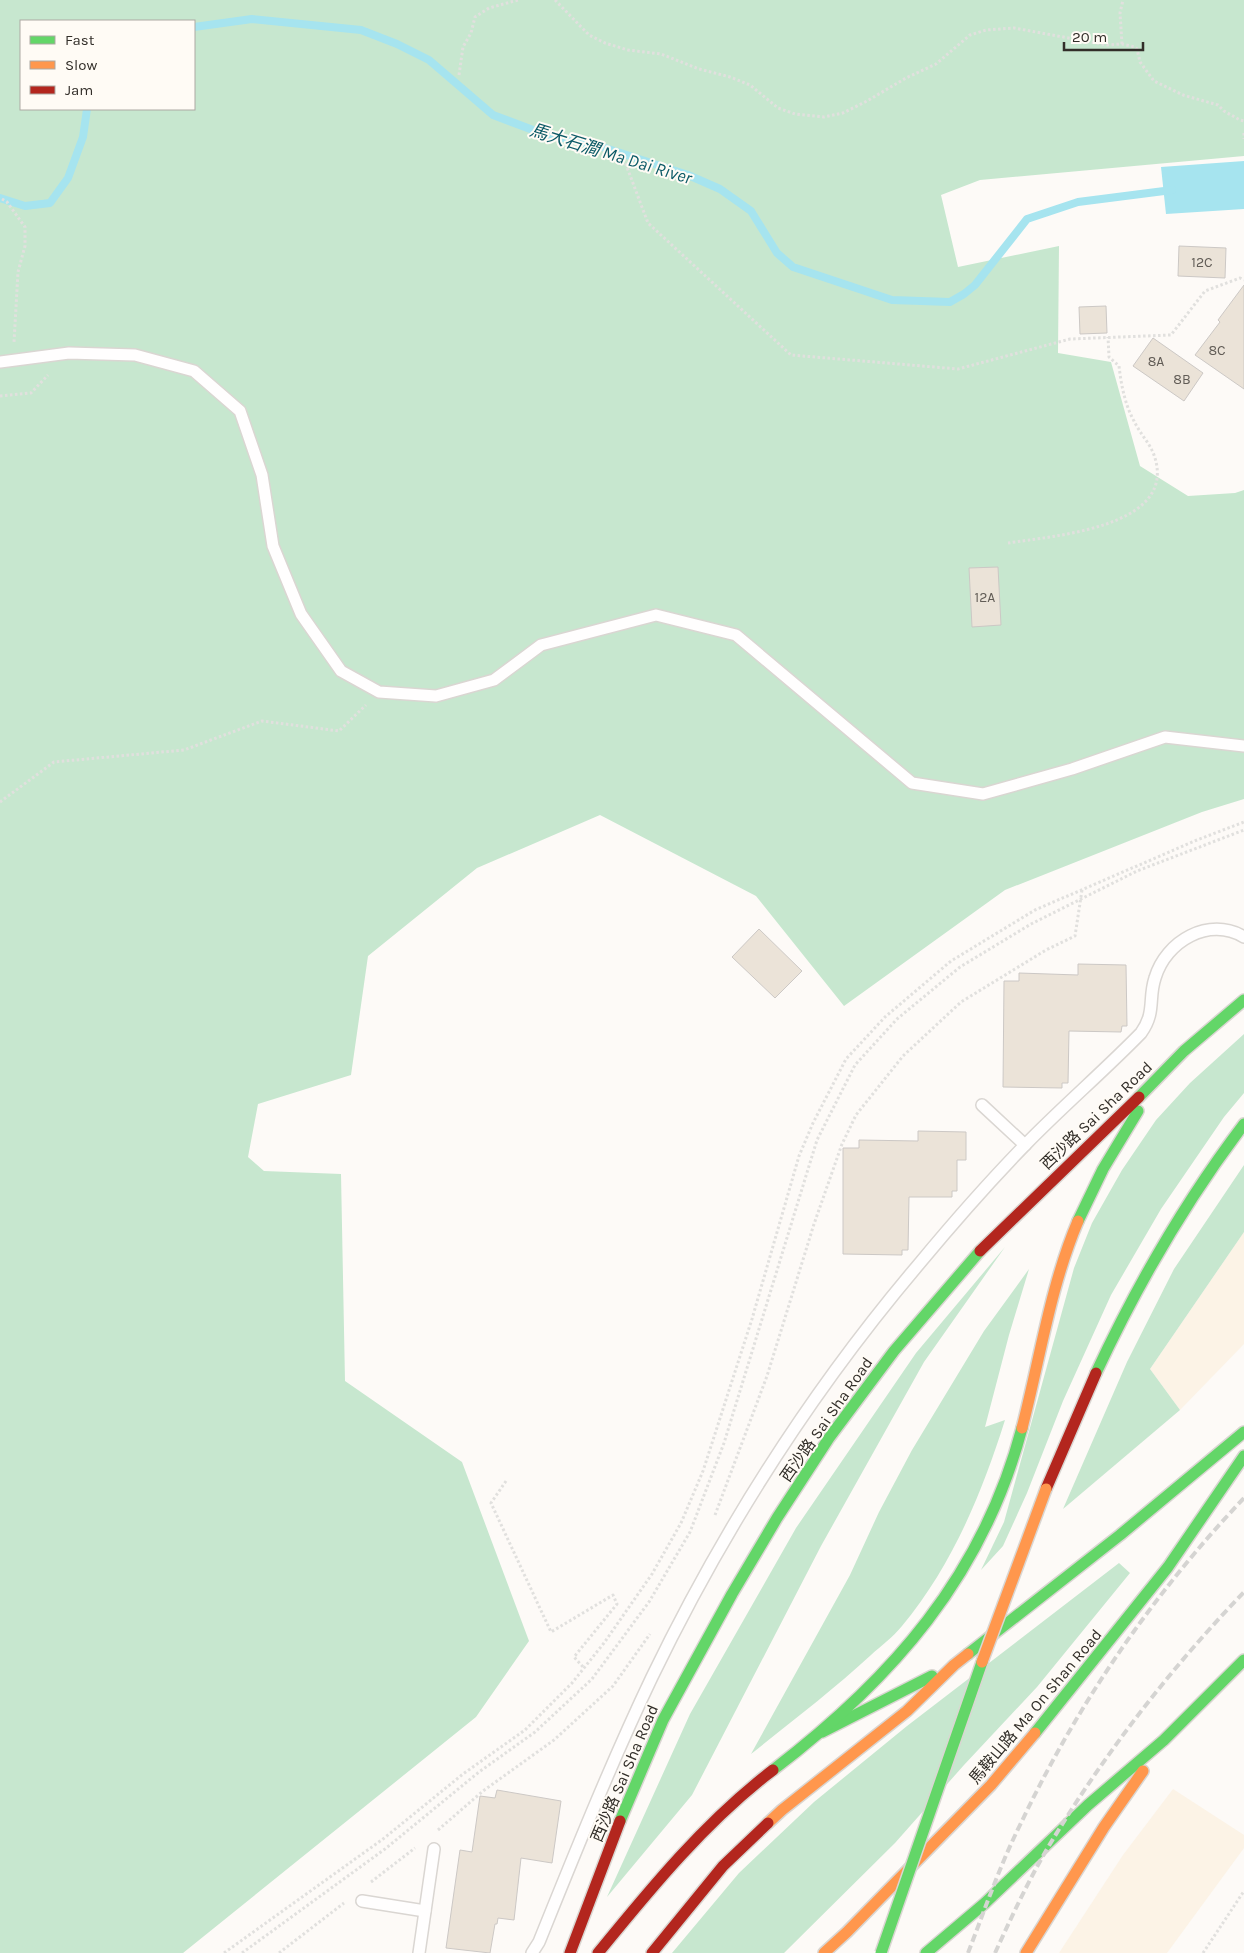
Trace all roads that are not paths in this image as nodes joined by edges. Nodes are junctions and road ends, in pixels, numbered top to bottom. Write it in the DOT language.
graph roads {
  1 [pos="0,362"];
  2 [pos="1244,746"];
  3 [pos="1244,937"];
  4 [pos="1244,1000"];
  5 [pos="1168,1069"];
  6 [pos="982,1105"];
  7 [pos="1244,1124"];
  8 [pos="1025,1145"];
  9 [pos="1244,1432"];
  10 [pos="1244,1456"];
  11 [pos="1244,1660"];
  12 [pos="954,1665"];
  13 [pos="822,1732"];
  14 [pos="1164,1740"];
  15 [pos="434,1849"];
  16 [pos="362,1902"];
  17 [pos="425,1911"];
  18 [pos="419,1953"];
  19 [pos="532,1953"];
  20 [pos="570,1953"];
  21 [pos="598,1953"];
  22 [pos="652,1953"];
  23 [pos="824,1953"];
  24 [pos="881,1953"];
  25 [pos="926,1953"];
  26 [pos="1026,1953"];
  1 -- 2 [label="lane"];
  3 -- 8 [label="lane"];
  4 -- 5 [label="main road, 西沙路 Sai Sha Road"];
  5 -- 13 [label="main road"];
  5 -- 20 [label="main road, 西沙路 Sai Sha Road"];
  6 -- 8 [label="lane"];
  7 -- 24 [label="main road, bridge"];
  8 -- 19 [label="lane"];
  9 -- 12 [label="main road"];
  10 -- 23 [label="main road, 馬鞍山路 Ma On Shan Road"];
  11 -- 14 [label="main road"];
  12 -- 13 [label="main road"];
  12 -- 22 [label="main road"];
  13 -- 21 [label="main road"];
  14 -- 25 [label="main road"];
  14 -- 26 [label="main road"];
  15 -- 17 [label="lane"];
  16 -- 17 [label="lane"];
  17 -- 18 [label="lane"];
}
